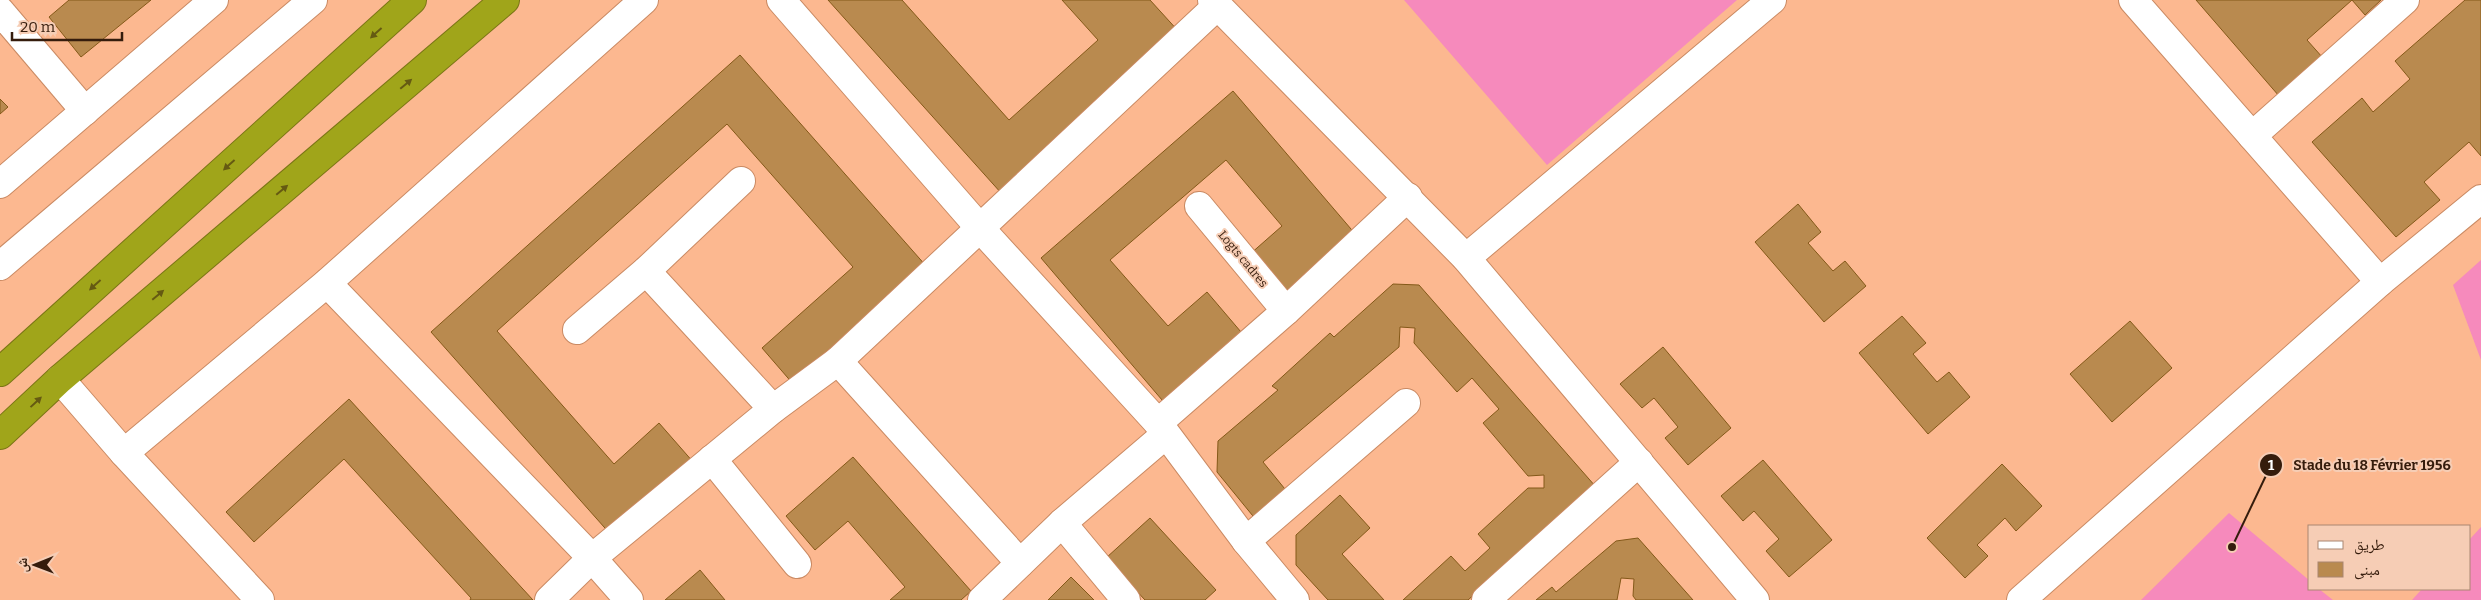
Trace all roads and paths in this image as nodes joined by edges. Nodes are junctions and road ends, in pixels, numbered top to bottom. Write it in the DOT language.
graph roads {
  1 [pos="214,0"];
  2 [pos="313,0"];
  3 [pos="412,0"];
  4 [pos="504,0"];
  5 [pos="644,0"];
  6 [pos="780,0"];
  7 [pos="1772,0"];
  8 [pos="2405,0"];
  9 [pos="1215,3"];
  10 [pos="2141,3"];
  11 [pos="0,11"];
  12 [pos="85,111"];
  13 [pos="2252,136"];
  14 [pos="741,181"];
  15 [pos="0,184"];
  16 [pos="1408,197"];
  17 [pos="2481,199"];
  18 [pos="1199,206"];
  19 [pos="980,227"];
  20 [pos="1466,258"];
  21 [pos="0,266"];
  22 [pos="646,272"];
  23 [pos="2380,282"];
  24 [pos="327,283"];
  25 [pos="1286,311"];
  26 [pos="577,330"];
  27 [pos="838,361"];
  28 [pos="0,372"];
  29 [pos="60,379"];
  30 [pos="1406,403"];
  31 [pos="773,409"];
  32 [pos="1162,429"];
  33 [pos="0,435"];
  34 [pos="124,453"];
  35 [pos="712,459"];
  36 [pos="1640,462"];
  37 [pos="1062,523"];
  38 [pos="1246,541"];
  39 [pos="592,558"];
  40 [pos="1020,563"];
  41 [pos="797,564"];
  42 [pos="260,600"];
  43 [pos="549,600"];
  44 [pos="629,600"];
  45 [pos="982,600"];
  46 [pos="1126,600"];
  47 [pos="1295,600"];
  48 [pos="1486,600"];
  49 [pos="1755,600"];
  50 [pos="2021,600"];
  1 -- 12 [label="street"];
  2 -- 21 [label="street"];
  3 -- 28 [label="highway, one-way"];
  29 -- 4 [label="highway, one-way"];
  5 -- 24 [label="street"];
  6 -- 19 [label="street"];
  7 -- 20 [label="street"];
  8 -- 13 [label="street"];
  9 -- 16 [label="street"];
  9 -- 19 [label="street"];
  10 -- 13 [label="street"];
  11 -- 12 [label="street"];
  12 -- 15 [label="street"];
  13 -- 23 [label="street"];
  14 -- 22 [label="street"];
  16 -- 20 [label="street"];
  16 -- 25 [label="street"];
  17 -- 23 [label="street"];
  18 -- 25 [label="street, Logts cadres"];
  19 -- 27 [label="street"];
  19 -- 32 [label="street"];
  20 -- 36 [label="street"];
  22 -- 26 [label="street"];
  22 -- 31 [label="street"];
  23 -- 50 [label="street"];
  24 -- 34 [label="street"];
  24 -- 39 [label="street"];
  25 -- 32 [label="street"];
  27 -- 31 [label="street"];
  27 -- 40 [label="street"];
  33 -- 29 [label="highway, one-way"];
  29 -- 34 [label="street"];
  30 -- 38 [label="street"];
  31 -- 35 [label="street"];
  32 -- 37 [label="street"];
  32 -- 38 [label="street"];
  34 -- 42 [label="street"];
  35 -- 39 [label="street"];
  35 -- 41 [label="street"];
  36 -- 48 [label="street"];
  36 -- 49 [label="street"];
  37 -- 40 [label="street"];
  37 -- 46 [label="street"];
  38 -- 47 [label="street"];
  39 -- 43 [label="street"];
  39 -- 44 [label="street"];
  40 -- 45 [label="street"];
}
